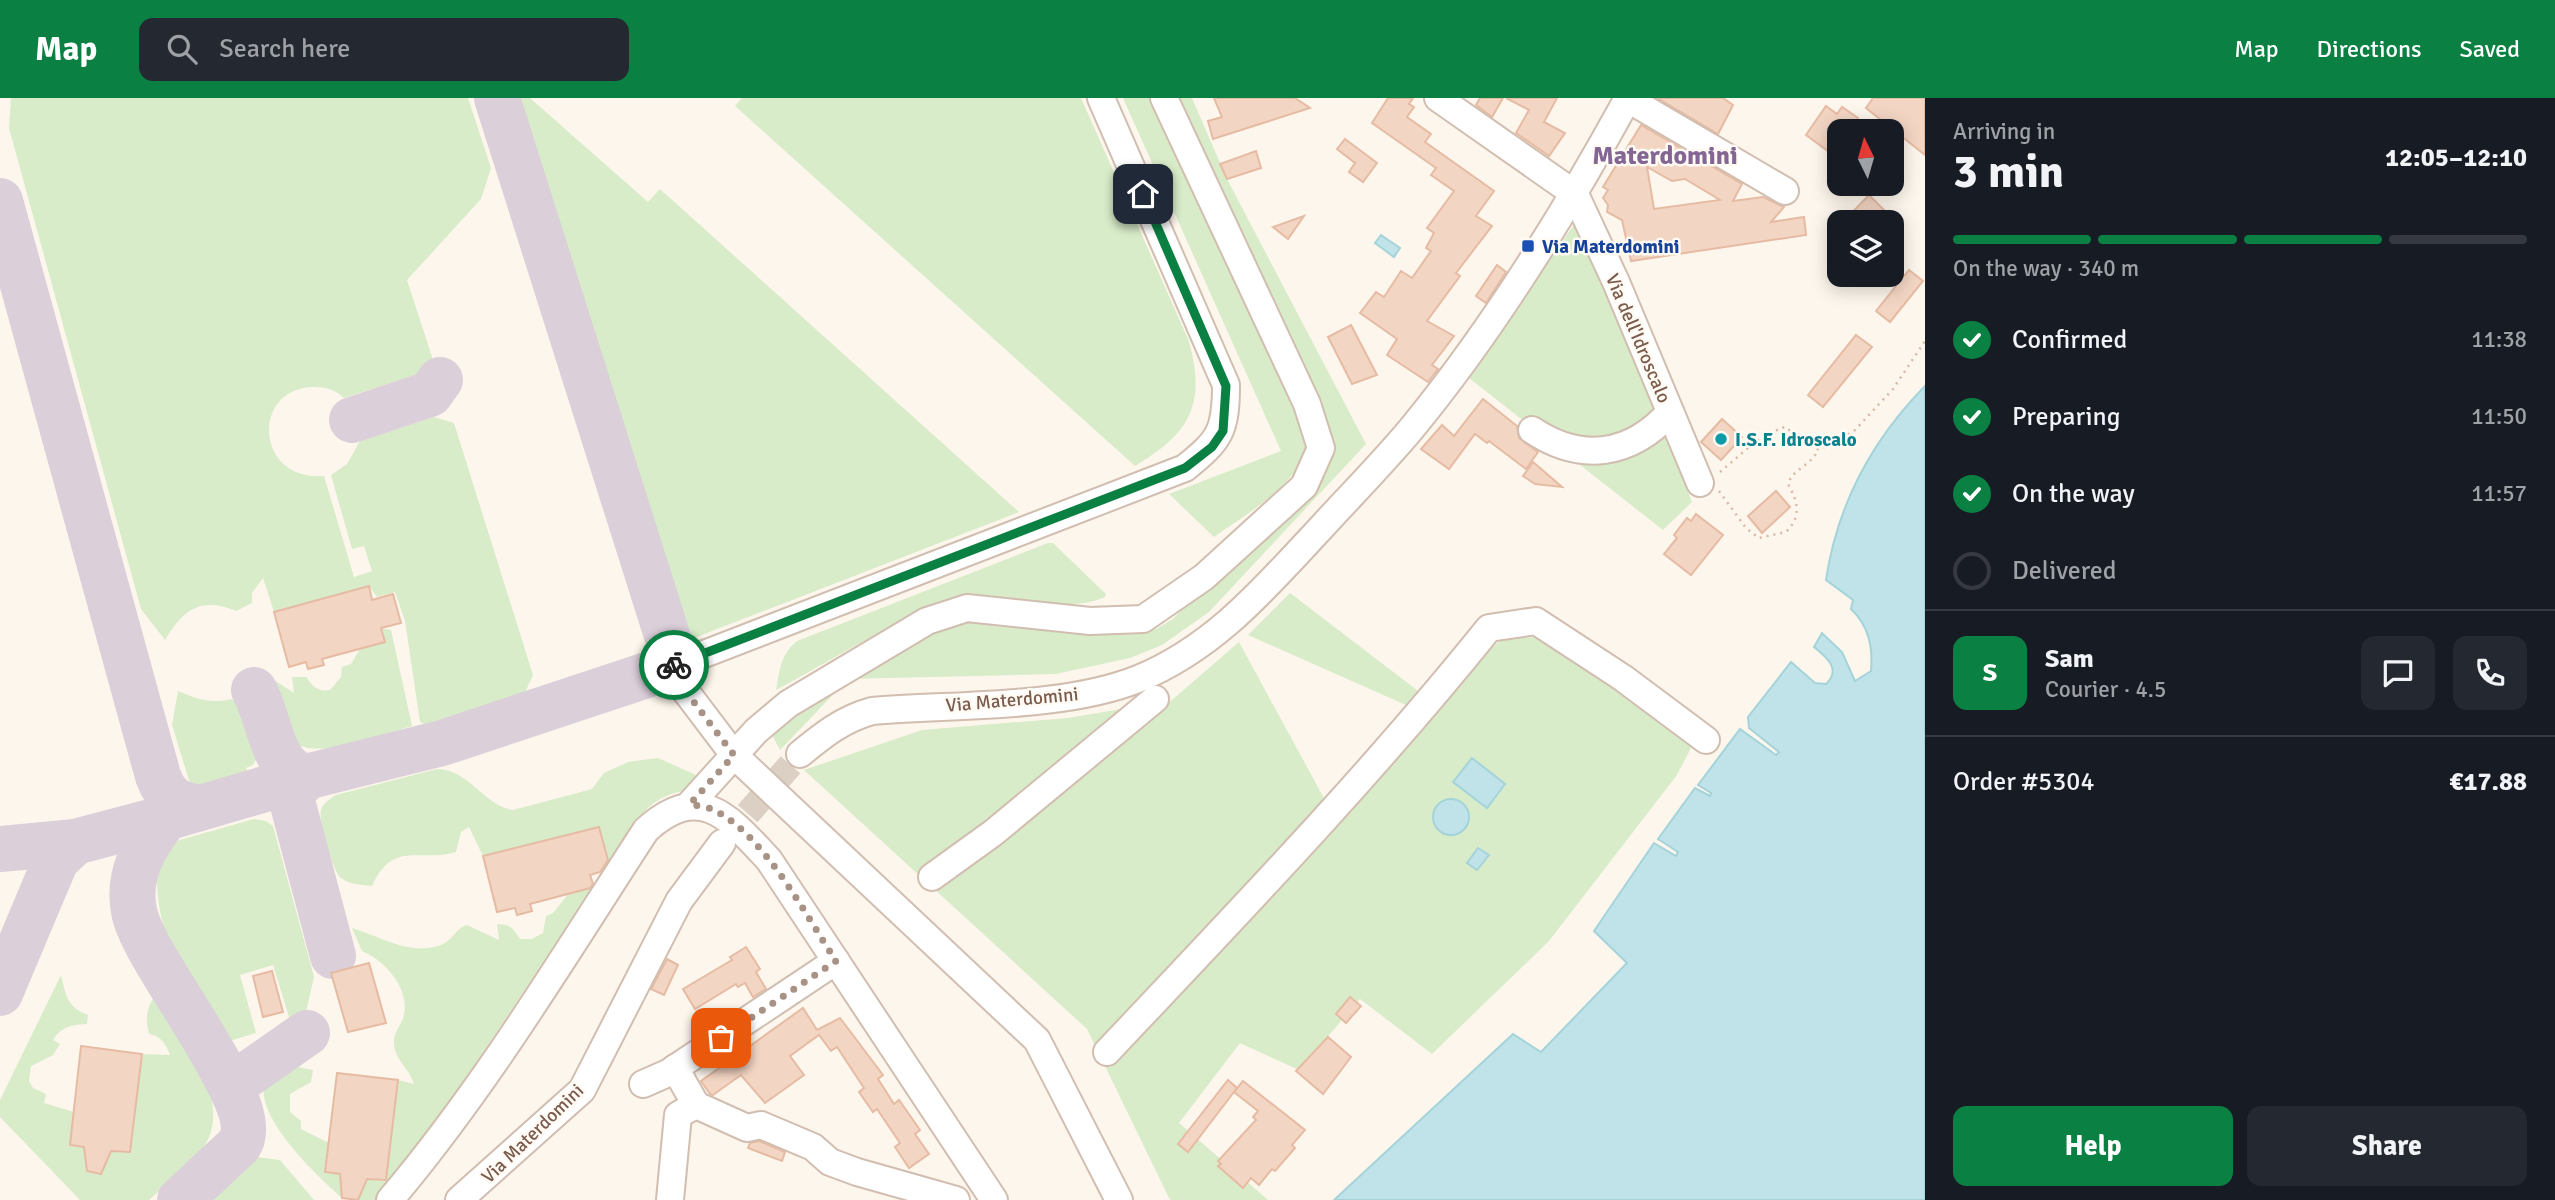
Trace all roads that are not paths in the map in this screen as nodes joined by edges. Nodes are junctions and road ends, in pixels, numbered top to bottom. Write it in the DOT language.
graph roads {
  1 [pos="1101,98"];
  2 [pos="1164,98"];
  3 [pos="1438,98"];
  4 [pos="1628,99"];
  5 [pos="1785,191"];
  6 [pos="1575,194"];
  7 [pos="1671,412"];
  8 [pos="1532,430"];
  9 [pos="1702,482"];
  10 [pos="1155,699"];
  11 [pos="1706,740"];
  12 [pos="800,754"];
  13 [pos="734,755"];
  14 [pos="690,804"];
  15 [pos="722,843"];
  16 [pos="932,877"];
  17 [pos="836,961"];
  18 [pos="1107,1052"];
  19 [pos="675,1068"];
  20 [pos="643,1084"];
  21 [pos="696,1105"];
  22 [pos="390,1200"];
  23 [pos="459,1200"];
  24 [pos="670,1200"];
  25 [pos="956,1200"];
  26 [pos="994,1200"];
  27 [pos="1119,1200"];
  1 -- 13 [label="street"];
  2 -- 13 [label="street"];
  3 -- 6 [label="street"];
  4 -- 5 [label="street, Via Materdomini"];
  4 -- 6 [label="street, Via Materdomini"];
  6 -- 7 [label="street, Via dell'Idroscalo"];
  6 -- 12 [label="street, Via Materdomini"];
  7 -- 8 [label="street"];
  7 -- 9 [label="street, Via dell'Idroscalo"];
  10 -- 16 [label="street"];
  11 -- 18 [label="street"];
  13 -- 14 [label="street"];
  13 -- 27 [label="street"];
  14 -- 17 [label="street"];
  14 -- 22 [label="street"];
  15 -- 23 [label="street, Via Materdomini"];
  17 -- 19 [label="street"];
  17 -- 26 [label="street"];
  19 -- 20 [label="street"];
  19 -- 21 [label="street"];
  21 -- 24 [label="street"];
  21 -- 25 [label="street"];
}
